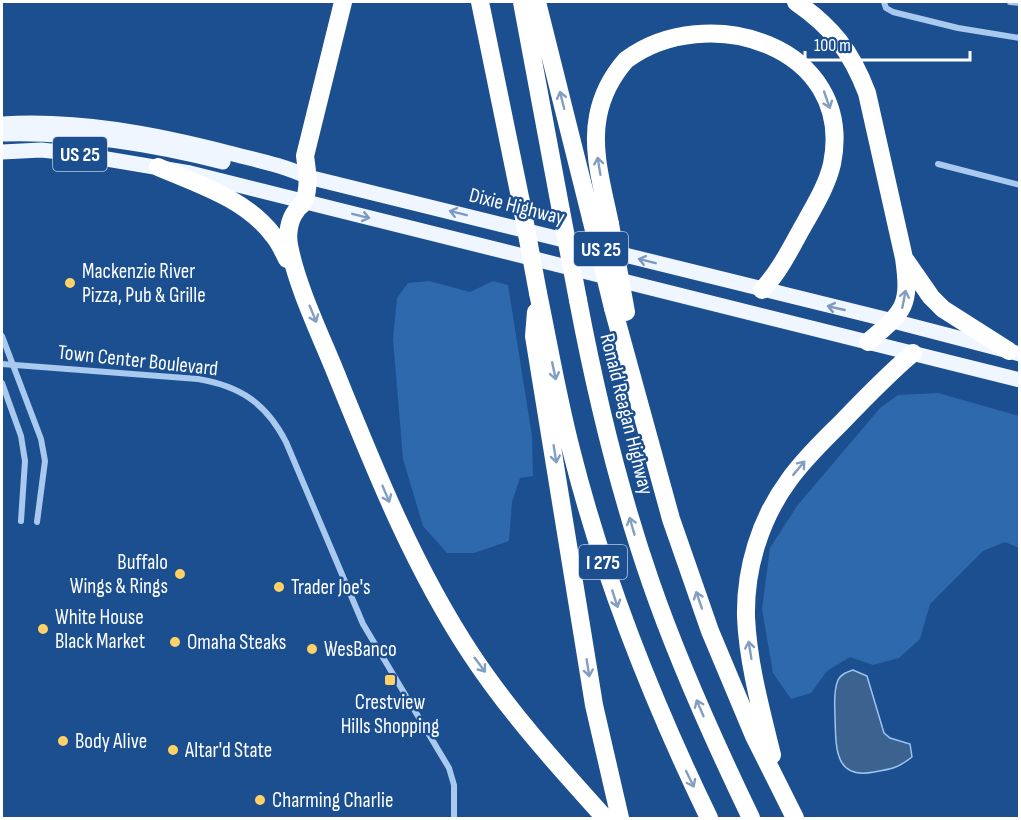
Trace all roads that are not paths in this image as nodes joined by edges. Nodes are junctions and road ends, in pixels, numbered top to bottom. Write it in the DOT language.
graph roads {
  1 [pos="343,2"];
  2 [pos="480,2"];
  3 [pos="522,2"];
  4 [pos="537,2"];
  5 [pos="796,2"];
  6 [pos="885,2"];
  7 [pos="1010,2"];
  8 [pos="1020,3"];
  9 [pos="1020,39"];
  10 [pos="2,124"];
  11 [pos="2,134"];
  12 [pos="2,152"];
  13 [pos="938,165"];
  14 [pos="158,167"];
  15 [pos="308,177"];
  16 [pos="1020,185"];
  17 [pos="304,201"];
  18 [pos="904,258"];
  19 [pos="299,280"];
  20 [pos="762,290"];
  21 [pos="538,293"];
  22 [pos="620,310"];
  23 [pos="893,321"];
  24 [pos="2,336"];
  25 [pos="868,342"];
  26 [pos="913,353"];
  27 [pos="1014,353"];
  28 [pos="2,364"];
  29 [pos="13,366"];
  30 [pos="1020,380"];
  31 [pos="2,383"];
  32 [pos="21,521"];
  33 [pos="37,522"];
  34 [pos="780,789"];
  35 [pos="454,819"];
  36 [pos="605,819"];
  37 [pos="620,819"];
  38 [pos="709,819"];
  39 [pos="751,819"];
  40 [pos="795,819"];
  1 -- 15 [label="highway"];
  2 -- 21 [label="highway, I 275, bridge"];
  39 -- 3 [label="highway, Ronald Reagan Highway / I 275, one-way, bridge"];
  22 -- 4 [label="highway, one-way, bridge"];
  5 -- 18 [label="highway"];
  6 -- 9 [label="street"];
  7 -- 8 [label="street"];
  10 -- 15 [label="main road, Dixie Highway / US 25"];
  11 -- 15 [label="main road"];
  12 -- 14 [label="main road, US 25"];
  13 -- 16 [label="street"];
  14 -- 17 [label="main road, US 25"];
  14 -- 19 [label="highway"];
  15 -- 17 [label="highway"];
  20 -- 15 [label="main road, Dixie Highway / US 25, one-way"];
  17 -- 19 [label="highway"];
  17 -- 25 [label="main road, US 25, one-way"];
  23 -- 18 [label="highway, one-way"];
  18 -- 27 [label="highway"];
  19 -- 36 [label="highway, one-way"];
  22 -- 20 [label="highway, one-way, bridge"];
  23 -- 20 [label="main road, Dixie Highway / US 25, one-way"];
  21 -- 37 [label="highway, one-way"];
  21 -- 38 [label="highway, I 275, one-way"];
  34 -- 22 [label="highway, one-way"];
  23 -- 25 [label="highway"];
  23 -- 27 [label="main road, Dixie Highway / US 25"];
  24 -- 29 [label="street"];
  25 -- 26 [label="main road, US 25"];
  26 -- 30 [label="main road, US 25"];
  34 -- 26 [label="highway, one-way"];
  28 -- 29 [label="street, Town Center Boulevard"];
  29 -- 33 [label="street"];
  29 -- 35 [label="street, Town Center Boulevard"];
  31 -- 32 [label="street"];
  34 -- 40 [label="highway"];
}
